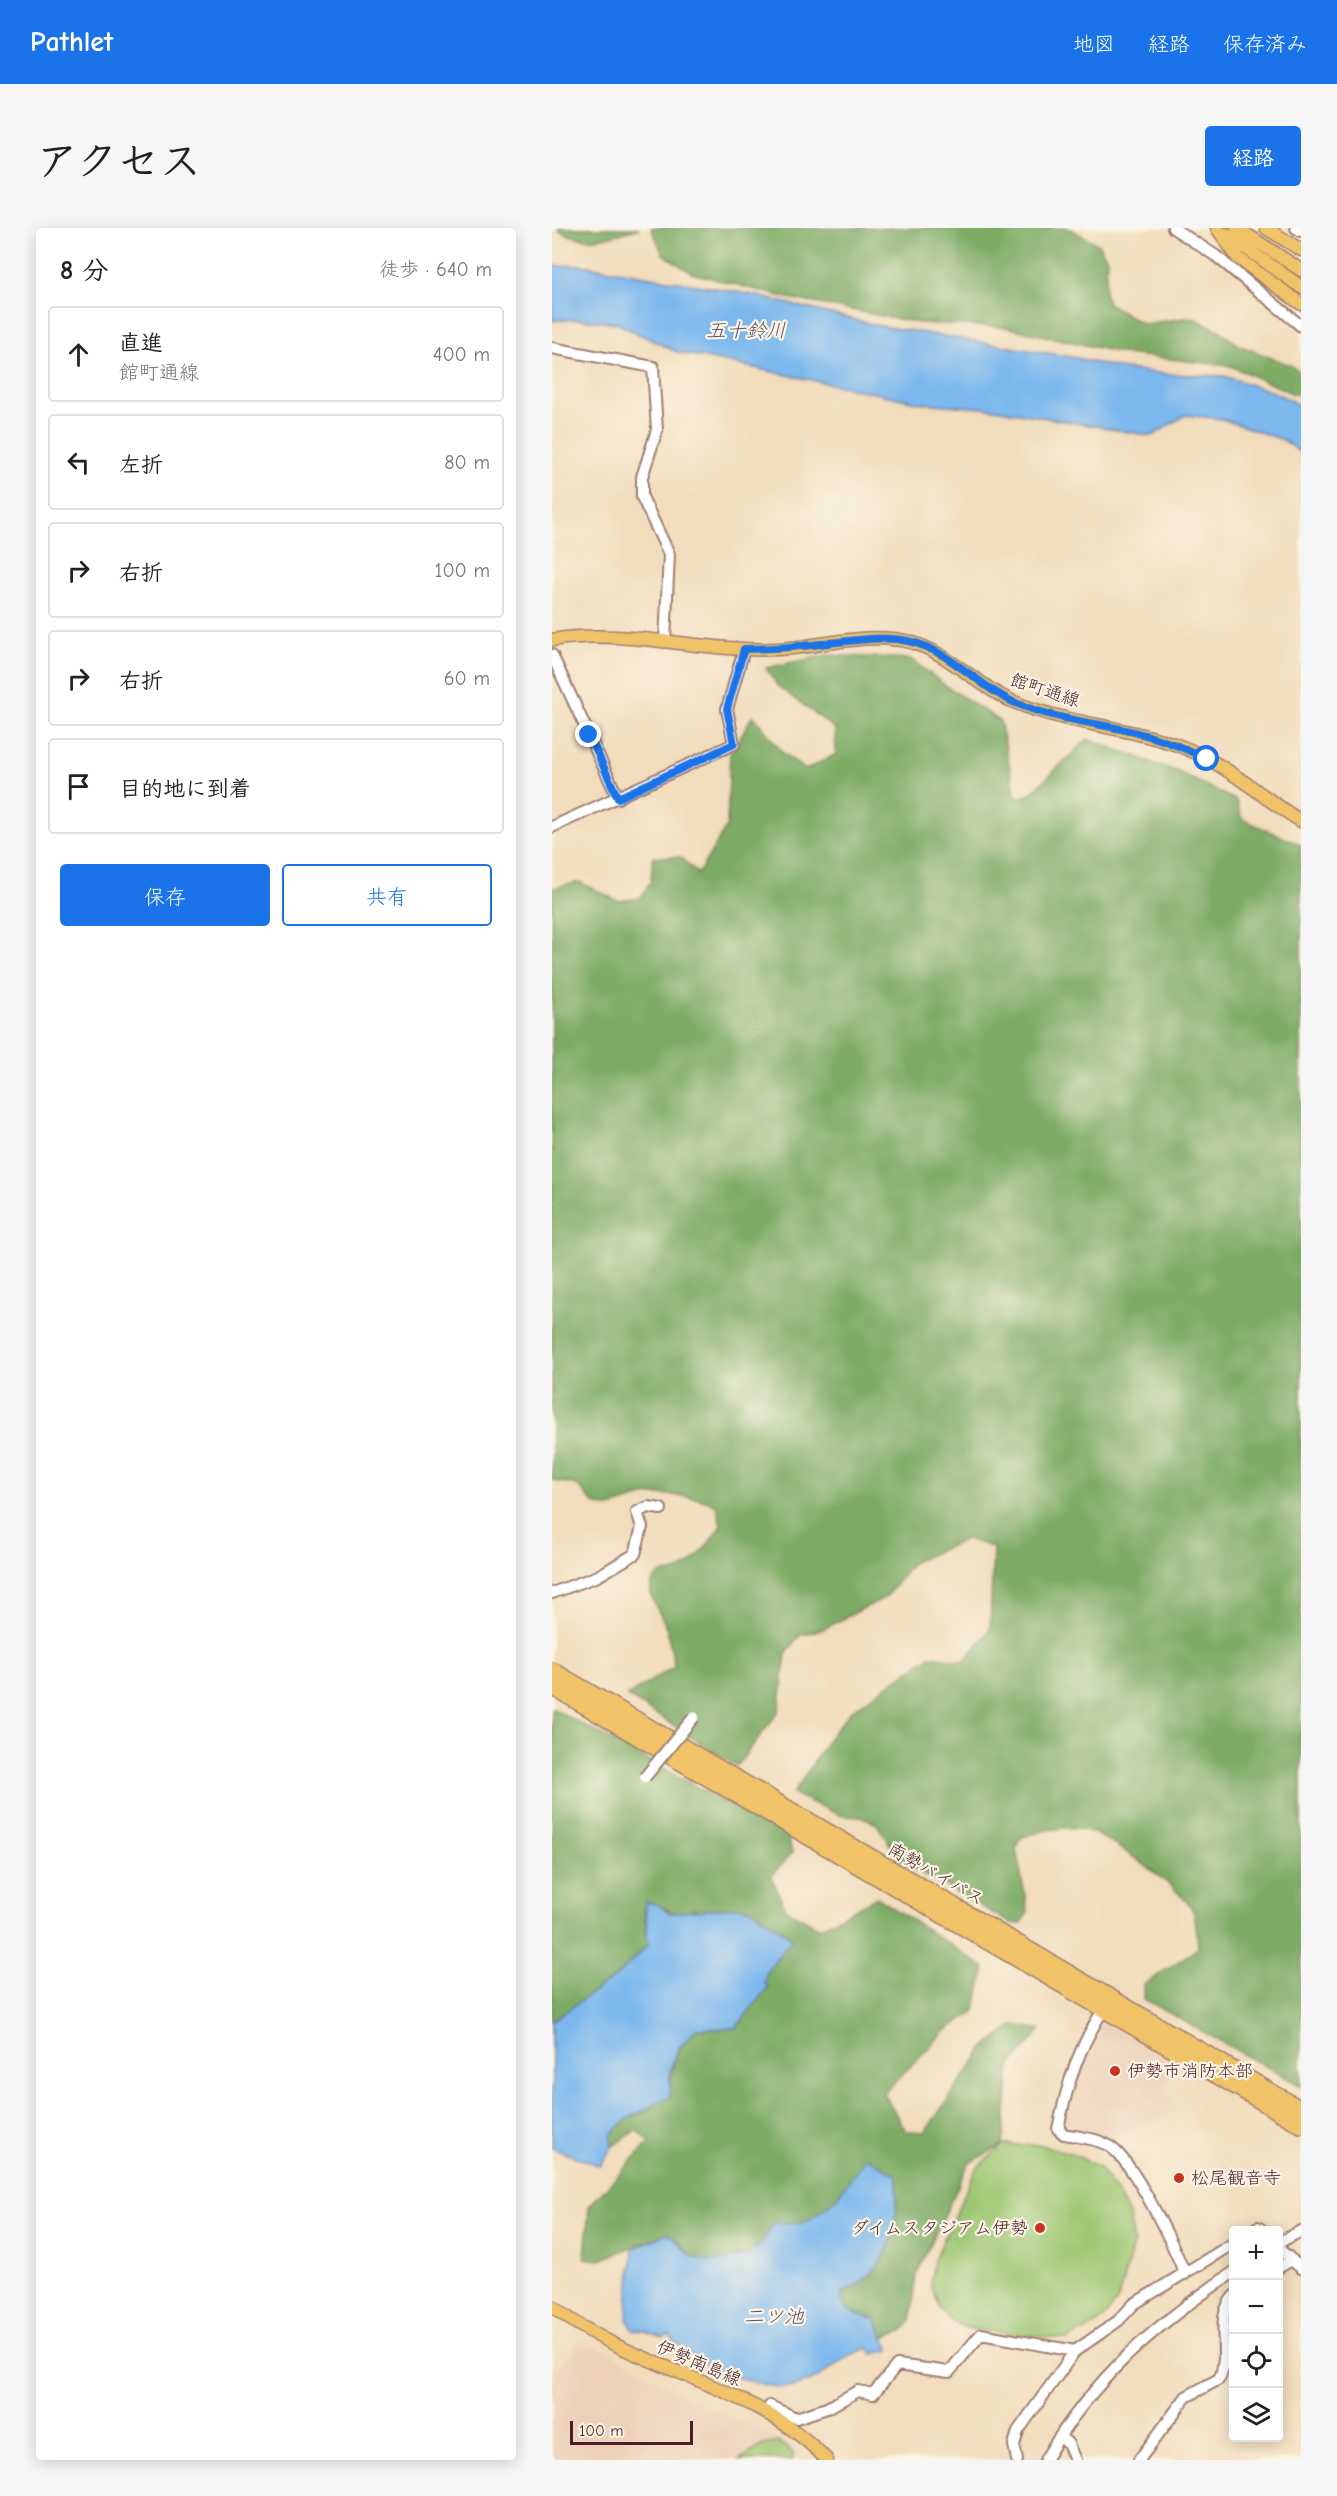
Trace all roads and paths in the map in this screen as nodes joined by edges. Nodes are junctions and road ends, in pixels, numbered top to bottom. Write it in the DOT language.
graph roads {
  1 [pos="1173,228"];
  2 [pos="1217,228"];
  3 [pos="1237,228"];
  4 [pos="1266,228"];
  5 [pos="1296,228"];
  6 [pos="1301,231"];
  7 [pos="1301,250"];
  8 [pos="1301,270"];
  9 [pos="1301,287"];
  10 [pos="1301,304"];
  11 [pos="1301,326"];
  12 [pos="552,348"];
  13 [pos="552,640"];
  14 [pos="665,642"];
  15 [pos="744,649"];
  16 [pos="552,655"];
  17 [pos="618,798"];
  18 [pos="1301,821"];
  19 [pos="552,827"];
  20 [pos="661,1509"];
  21 [pos="552,1593"];
  22 [pos="552,1670"];
  23 [pos="552,1688"];
  24 [pos="694,1717"];
  25 [pos="645,1778"];
  26 [pos="1106,2004"];
  27 [pos="1301,2109"];
  28 [pos="1301,2125"];
  29 [pos="1301,2231"];
  30 [pos="1283,2240"];
  31 [pos="1229,2246"];
  32 [pos="1283,2253"];
  33 [pos="1289,2258"];
  34 [pos="1283,2263"];
  35 [pos="1301,2268"];
  36 [pos="1185,2274"];
  37 [pos="1229,2275"];
  38 [pos="1229,2304"];
  39 [pos="553,2308"];
  40 [pos="1075,2351"];
  41 [pos="766,2412"];
  42 [pos="1061,2437"];
  43 [pos="827,2460"];
  44 [pos="1017,2460"];
  45 [pos="1045,2460"];
  46 [pos="1075,2460"];
  47 [pos="1139,2460"];
  1 -- 11 [label="street"];
  2 -- 9 [label="main road"];
  2 -- 10 [label="main road"];
  3 -- 8 [label="main road"];
  4 -- 7 [label="main road"];
  5 -- 6 [label="street"];
  12 -- 14 [label="street"];
  13 -- 14 [label="main road, 館町通線"];
  14 -- 15 [label="main road, 館町通線"];
  15 -- 17 [label="street"];
  15 -- 18 [label="main road, 館町通線"];
  16 -- 17 [label="street"];
  17 -- 19 [label="street"];
  20 -- 21 [label="street"];
  22 -- 26 [label="highway, 南勢バイパス"];
  23 -- 26 [label="highway, 南勢バイパス"];
  24 -- 25 [label="street, bridge"];
  26 -- 27 [label="highway, 南勢バイパス"];
  26 -- 28 [label="highway, 南勢バイパス"];
  26 -- 36 [label="street"];
  29 -- 30 [label="street"];
  31 -- 36 [label="street"];
  32 -- 33 [label="street"];
  33 -- 34 [label="street"];
  33 -- 35 [label="street"];
  36 -- 40 [label="street"];
  37 -- 42 [label="street"];
  38 -- 47 [label="street"];
  39 -- 41 [label="main road, 伊勢南島線"];
  40 -- 41 [label="street"];
  40 -- 44 [label="street"];
  41 -- 43 [label="main road, 伊勢南島線"];
  42 -- 45 [label="street"];
  42 -- 46 [label="street"];
}
